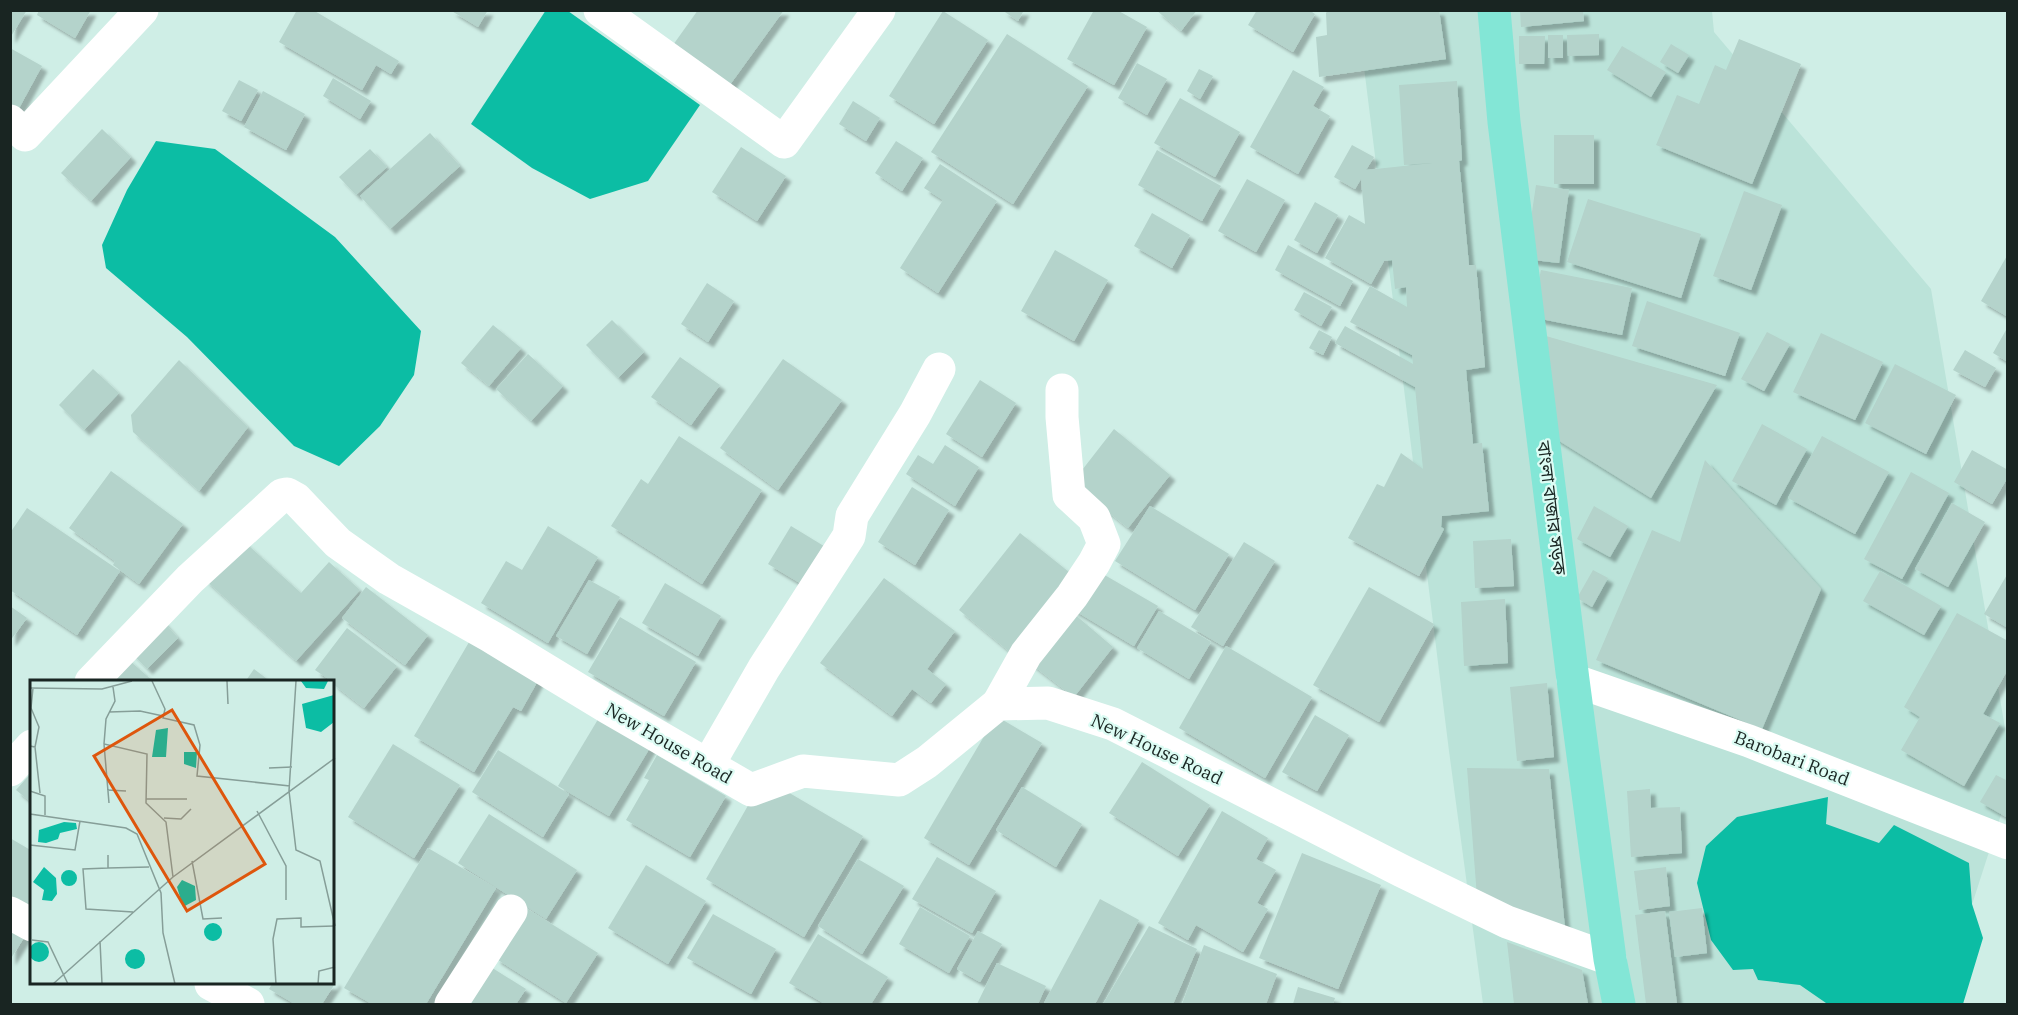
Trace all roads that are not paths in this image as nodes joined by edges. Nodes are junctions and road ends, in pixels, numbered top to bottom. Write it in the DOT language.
graph roads {
  1 [pos="142,10"];
  2 [pos="600,10"];
  3 [pos="879,10"];
  4 [pos="1494,10"];
  5 [pos="10,121"];
  6 [pos="939,369"];
  7 [pos="1062,390"];
  8 [pos="93,680"];
  9 [pos="1573,680"];
  10 [pos="998,704"];
  11 [pos="30,748"];
  12 [pos="708,765"];
  13 [pos="10,770"];
  14 [pos="2007,843"];
  15 [pos="511,911"];
  16 [pos="10,913"];
  17 [pos="30,924"];
  18 [pos="1610,959"];
  19 [pos="213,985"];
  20 [pos="248,1005"];
  21 [pos="451,1005"];
  22 [pos="1619,1005"];
  1 -- 5 [label="street"];
  2 -- 3 [label="street"];
  4 -- 9 [label="main road, বাংলা বাজার সড়ক"];
  6 -- 12 [label="street"];
  7 -- 10 [label="street"];
  8 -- 12 [label="street, New House Road"];
  9 -- 14 [label="street, Barobari Road"];
  9 -- 18 [label="main road, বাংলা বাজার সড়ক"];
  10 -- 12 [label="street, New House Road"];
  10 -- 18 [label="street, New House Road"];
  11 -- 13 [label="street"];
  15 -- 21 [label="street"];
  16 -- 17 [label="street"];
  18 -- 22 [label="main road, বাংলা বাজার সড়ক"];
  19 -- 20 [label="street"];
}
